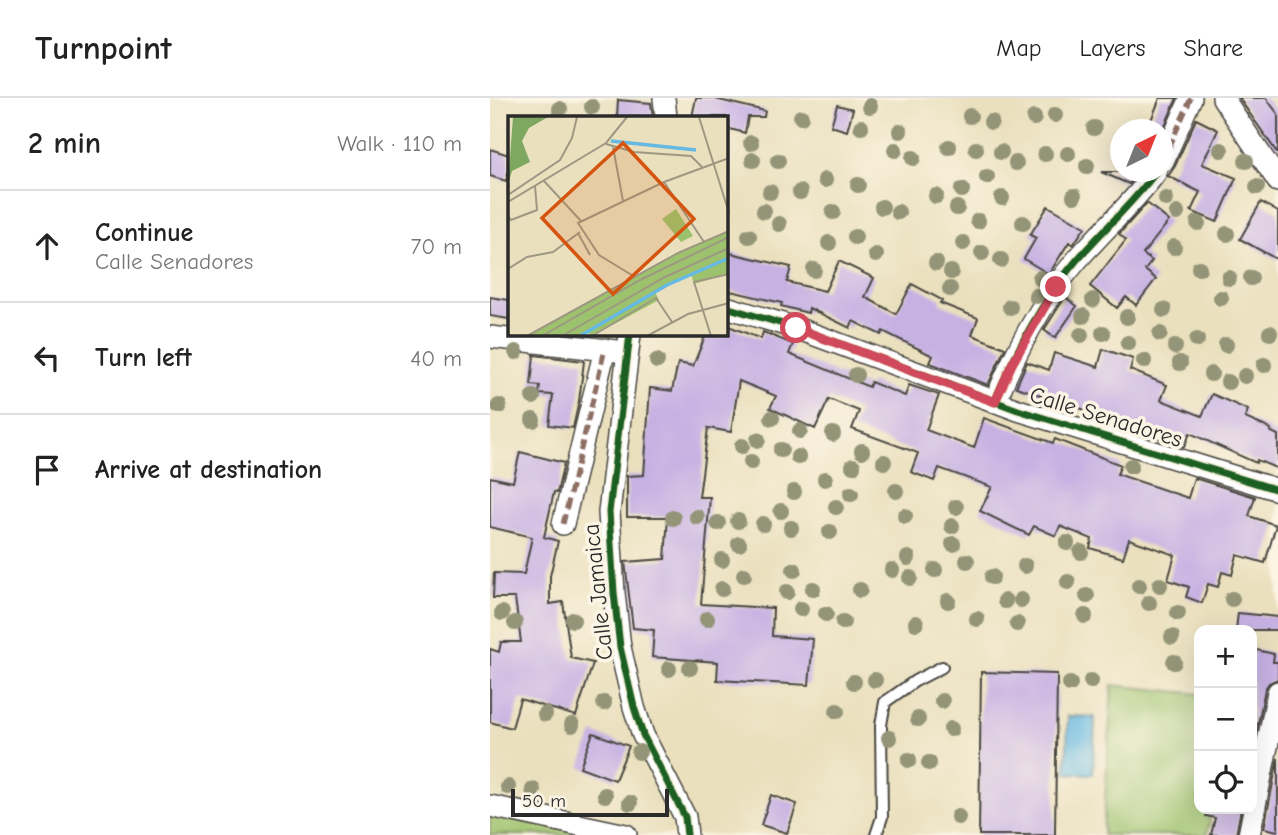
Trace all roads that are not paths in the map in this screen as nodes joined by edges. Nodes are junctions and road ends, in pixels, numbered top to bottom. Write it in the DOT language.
graph roads {
  1 [pos="664,98"];
  2 [pos="1191,98"];
  3 [pos="1223,98"];
  4 [pos="666,116"];
  5 [pos="1173,138"];
  6 [pos="1278,181"];
  7 [pos="1147,182"];
  8 [pos="728,308"];
  9 [pos="490,337"];
  10 [pos="620,345"];
  11 [pos="995,402"];
  12 [pos="1278,490"];
  13 [pos="563,524"];
  14 [pos="942,667"];
  15 [pos="1278,692"];
  16 [pos="490,806"];
  17 [pos="626,835"];
  18 [pos="688,835"];
  19 [pos="876,835"];
  20 [pos="1249,835"];
  1 -- 4 [label="street"];
  2 -- 5 [label="street"];
  3 -- 6 [label="street"];
  7 -- 11 [label="street"];
  8 -- 11 [label="street, Calle Senadores"];
  9 -- 10 [label="street"];
  10 -- 13 [label="street"];
  10 -- 18 [label="street, Calle Jamaica"];
  11 -- 12 [label="street, Calle Senadores"];
  14 -- 19 [label="lane"];
  15 -- 20 [label="street"];
  16 -- 17 [label="street"];
}
